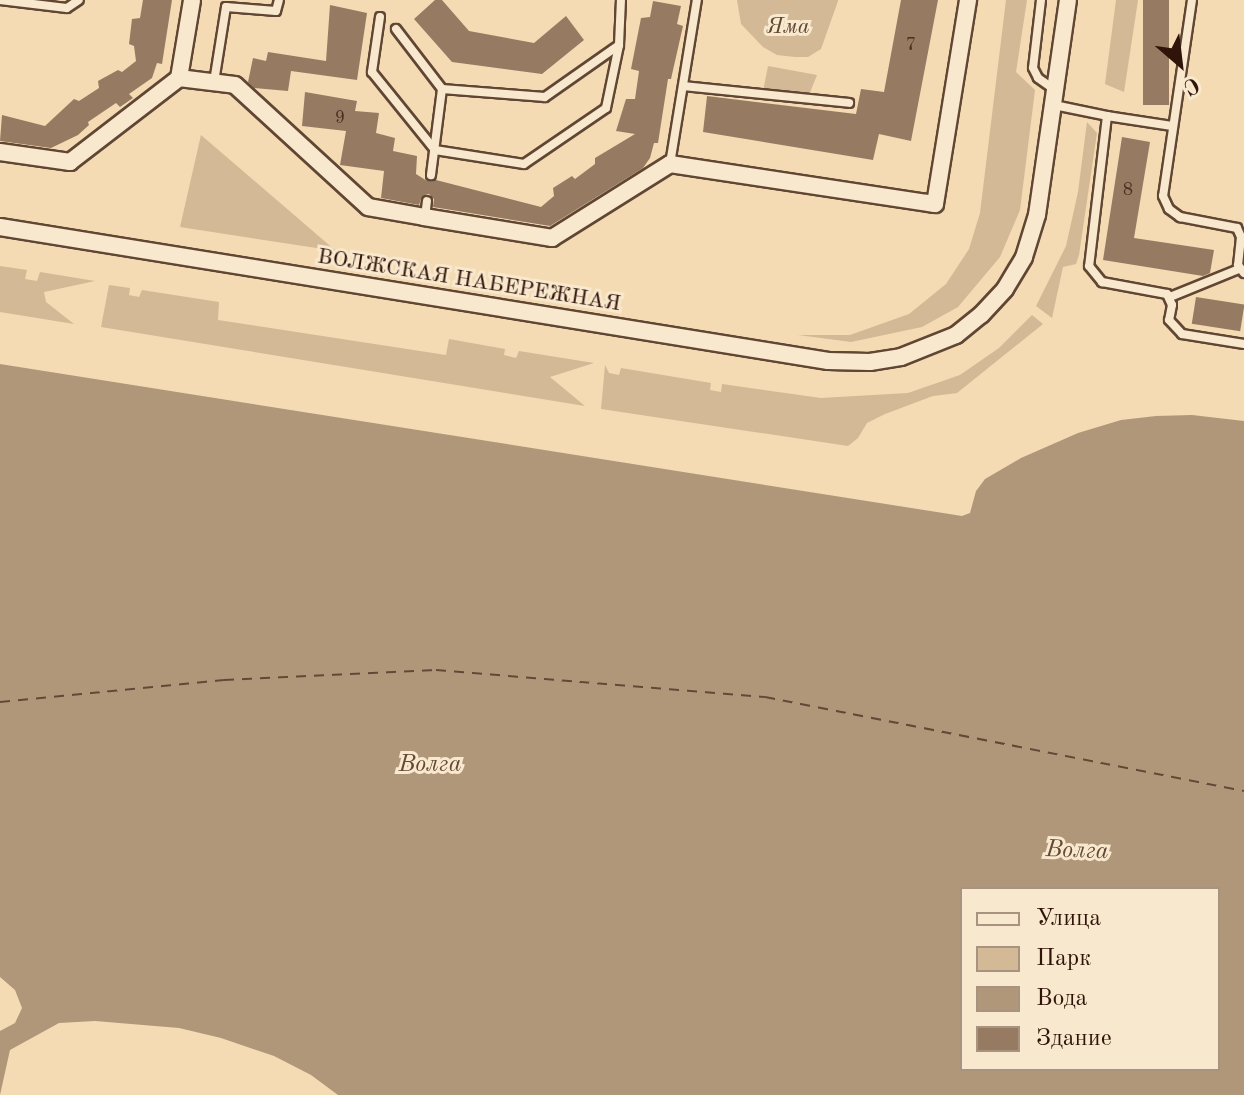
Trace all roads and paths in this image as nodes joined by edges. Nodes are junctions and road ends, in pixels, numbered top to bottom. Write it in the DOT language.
graph roads {
  1 [pos="0,0"];
  2 [pos="79,0"];
  3 [pos="192,0"];
  4 [pos="279,0"];
  5 [pos="621,0"];
  6 [pos="697,0"];
  7 [pos="968,0"];
  8 [pos="1041,0"];
  9 [pos="1068,0"];
  10 [pos="1192,0"];
  11 [pos="380,17"];
  12 [pos="396,29"];
  13 [pos="619,45"];
  14 [pos="179,78"];
  15 [pos="214,82"];
  16 [pos="683,86"];
  17 [pos="442,89"];
  18 [pos="1054,97"];
  19 [pos="849,103"];
  20 [pos="1107,116"];
  21 [pos="1172,126"];
  22 [pos="435,150"];
  23 [pos="0,152"];
  24 [pos="670,164"];
  25 [pos="431,175"];
  26 [pos="0,227"];
  27 [pos="1242,271"];
  28 [pos="1170,297"];
  29 [pos="1244,344"];
  1 -- 2 [label="lane"];
  3 -- 14 [label="street"];
  4 -- 15 [label="lane"];
  5 -- 13 [label="lane"];
  6 -- 16 [label="lane"];
  7 -- 24 [label="street"];
  8 -- 18 [label="lane"];
  9 -- 18 [label="street, ВОЛЖСКАЯ НАБЕРЕЖНАЯ"];
  10 -- 21 [label="lane"];
  11 -- 22 [label="lane"];
  12 -- 17 [label="lane"];
  13 -- 17 [label="lane"];
  13 -- 22 [label="lane"];
  14 -- 15 [label="street"];
  14 -- 23 [label="street"];
  15 -- 24 [label="street"];
  16 -- 19 [label="lane"];
  16 -- 24 [label="lane"];
  17 -- 22 [label="lane"];
  18 -- 20 [label="lane"];
  18 -- 26 [label="street, ВОЛЖСКАЯ НАБЕРЕЖНАЯ"];
  20 -- 21 [label="lane"];
  20 -- 28 [label="lane"];
  21 -- 27 [label="lane"];
  22 -- 25 [label="lane"];
  27 -- 28 [label="lane"];
  28 -- 29 [label="lane"];
}
